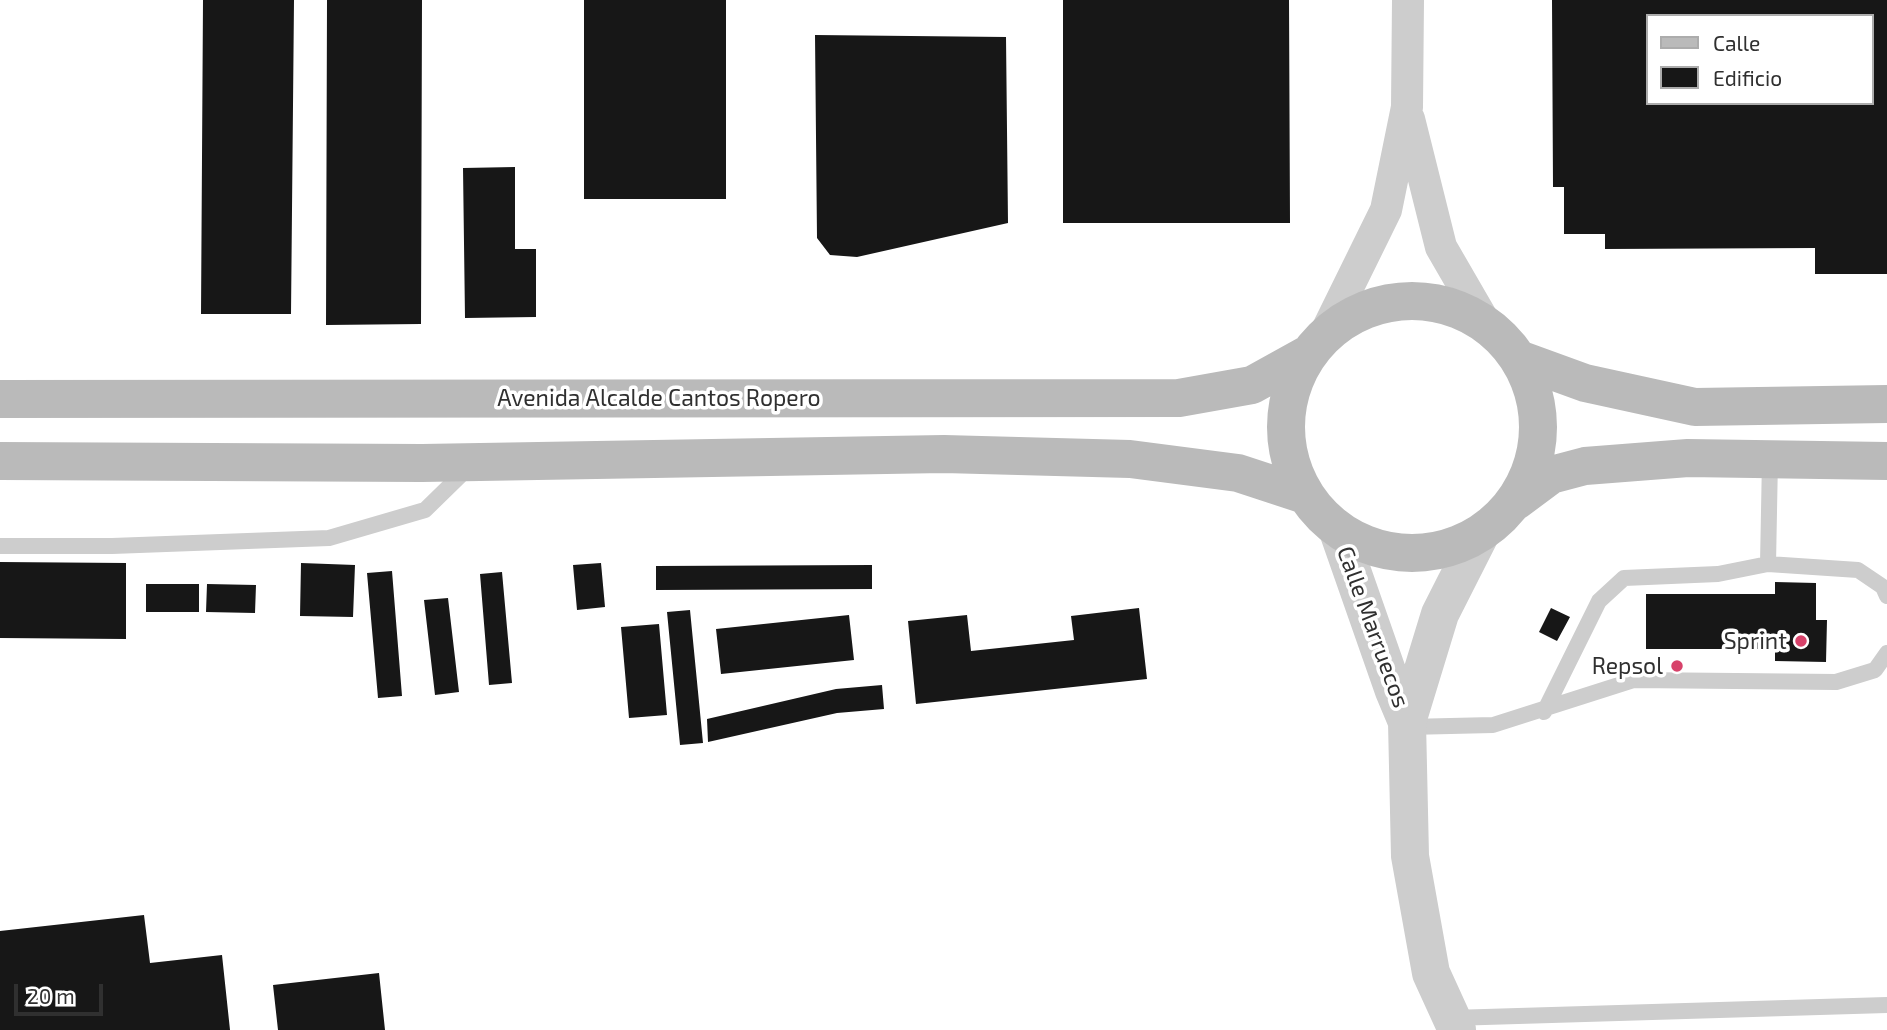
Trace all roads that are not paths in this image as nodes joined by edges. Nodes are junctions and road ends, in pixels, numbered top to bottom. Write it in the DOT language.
graph roads {
  1 [pos="1408,0"];
  2 [pos="1407,107"];
  3 [pos="1485,323"];
  4 [pos="1316,344"];
  5 [pos="1519,359"];
  6 [pos="0,399"];
  7 [pos="1887,404"];
  8 [pos="1770,459"];
  9 [pos="0,461"];
  10 [pos="1887,461"];
  11 [pos="473,462"];
  12 [pos="1305,495"];
  13 [pos="1516,501"];
  14 [pos="1338,531"];
  15 [pos="1479,535"];
  16 [pos="0,546"];
  17 [pos="1768,564"];
  18 [pos="1887,596"];
  19 [pos="1887,653"];
  20 [pos="1544,712"];
  21 [pos="1408,724"];
  22 [pos="1887,1005"];
  23 [pos="1454,1024"];
  1 -- 2 [label="street"];
  2 -- 3 [label="street"];
  2 -- 4 [label="street"];
  3 -- 4 [label="main road, Avenida Alcalde Cantos Ropero"];
  3 -- 5 [label="main road"];
  4 -- 6 [label="main road, Avenida Alcalde Cantos Ropero"];
  4 -- 12 [label="main road"];
  5 -- 7 [label="main road"];
  5 -- 13 [label="main road"];
  8 -- 10 [label="main road"];
  8 -- 13 [label="main road"];
  8 -- 17 [label="lane"];
  9 -- 11 [label="main road"];
  11 -- 12 [label="main road"];
  11 -- 16 [label="lane"];
  12 -- 14 [label="main road"];
  13 -- 15 [label="main road"];
  14 -- 15 [label="main road"];
  14 -- 21 [label="street, Calle Marruecos"];
  15 -- 21 [label="street, Calle Marruecos"];
  17 -- 18 [label="lane"];
  17 -- 20 [label="lane"];
  19 -- 20 [label="lane"];
  20 -- 21 [label="lane"];
  21 -- 23 [label="street, Calle Marruecos"];
  22 -- 23 [label="lane"];
}
